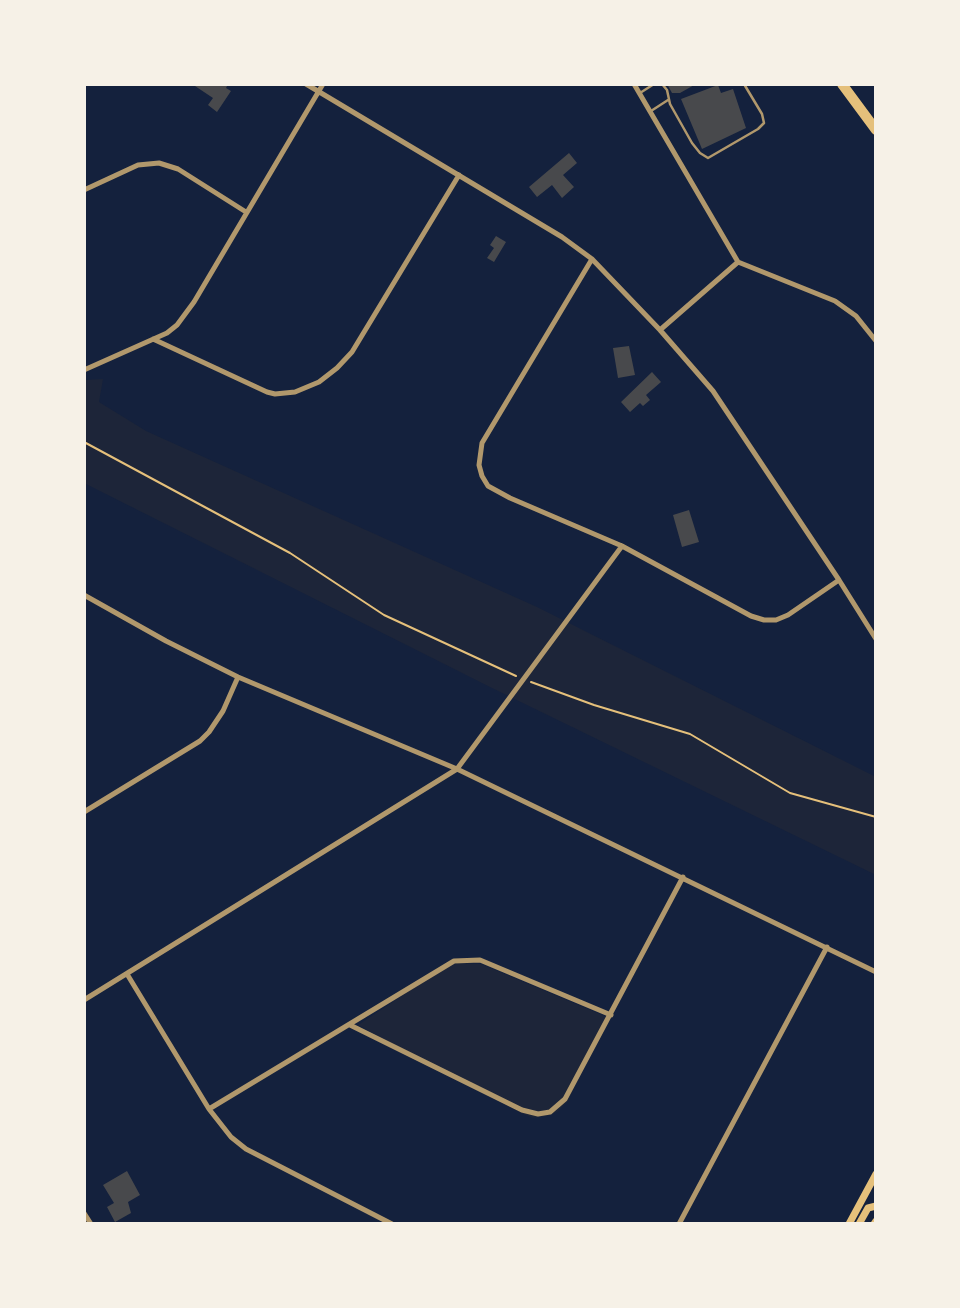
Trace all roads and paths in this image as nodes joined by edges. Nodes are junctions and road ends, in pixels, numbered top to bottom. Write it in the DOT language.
graph roads {
  1 [pos="306,84"];
  2 [pos="324,84"];
  3 [pos="635,84"];
  4 [pos="654,84"];
  5 [pos="662,84"];
  6 [pos="744,84"];
  7 [pos="842,84"];
  8 [pos="319,92"];
  9 [pos="640,93"];
  10 [pos="668,100"];
  11 [pos="651,111"];
  12 [pos="876,130"];
  13 [pos="459,175"];
  14 [pos="84,190"];
  15 [pos="246,212"];
  16 [pos="592,259"];
  17 [pos="738,262"];
  18 [pos="660,330"];
  19 [pos="153,339"];
  20 [pos="876,341"];
  21 [pos="84,370"];
  22 [pos="84,442"];
  23 [pos="622,546"];
  24 [pos="839,580"];
  25 [pos="84,595"];
  26 [pos="876,639"];
  27 [pos="238,677"];
  28 [pos="457,769"];
  29 [pos="84,812"];
  30 [pos="876,817"];
  31 [pos="683,877"];
  32 [pos="827,947"];
  33 [pos="876,972"];
  34 [pos="127,974"];
  35 [pos="84,1000"];
  36 [pos="611,1015"];
  37 [pos="350,1025"];
  38 [pos="209,1109"];
  39 [pos="876,1174"];
  40 [pos="876,1206"];
  41 [pos="84,1213"];
  42 [pos="91,1224"];
  43 [pos="392,1224"];
  44 [pos="679,1224"];
  45 [pos="849,1224"];
  46 [pos="859,1224"];
  1 -- 8 [label="street"];
  2 -- 8 [label="street"];
  3 -- 9 [label="street"];
  4 -- 9 [label="lane"];
  5 -- 10 [label="lane"];
  6 -- 10 [label="lane"];
  7 -- 12 [label="highway"];
  8 -- 13 [label="street"];
  8 -- 15 [label="street"];
  9 -- 11 [label="street"];
  10 -- 11 [label="lane"];
  11 -- 17 [label="street"];
  13 -- 16 [label="street"];
  13 -- 19 [label="street"];
  14 -- 15 [label="street"];
  15 -- 19 [label="street"];
  16 -- 18 [label="street"];
  16 -- 23 [label="street"];
  17 -- 18 [label="street"];
  17 -- 20 [label="street"];
  18 -- 24 [label="street"];
  19 -- 21 [label="street"];
  22 -- 30 [label="path"];
  23 -- 24 [label="street"];
  23 -- 28 [label="street"];
  24 -- 26 [label="street"];
  25 -- 27 [label="street"];
  27 -- 28 [label="street"];
  27 -- 29 [label="street"];
  28 -- 31 [label="street"];
  28 -- 34 [label="street"];
  31 -- 32 [label="street"];
  31 -- 36 [label="street"];
  32 -- 33 [label="street"];
  32 -- 44 [label="street"];
  34 -- 35 [label="street"];
  34 -- 38 [label="street"];
  36 -- 37 [label="street"];
  36 -- 37 [label="street"];
  37 -- 38 [label="street"];
  38 -- 43 [label="street"];
  39 -- 45 [label="main road"];
  40 -- 46 [label="main road"];
  41 -- 42 [label="street"];
}
